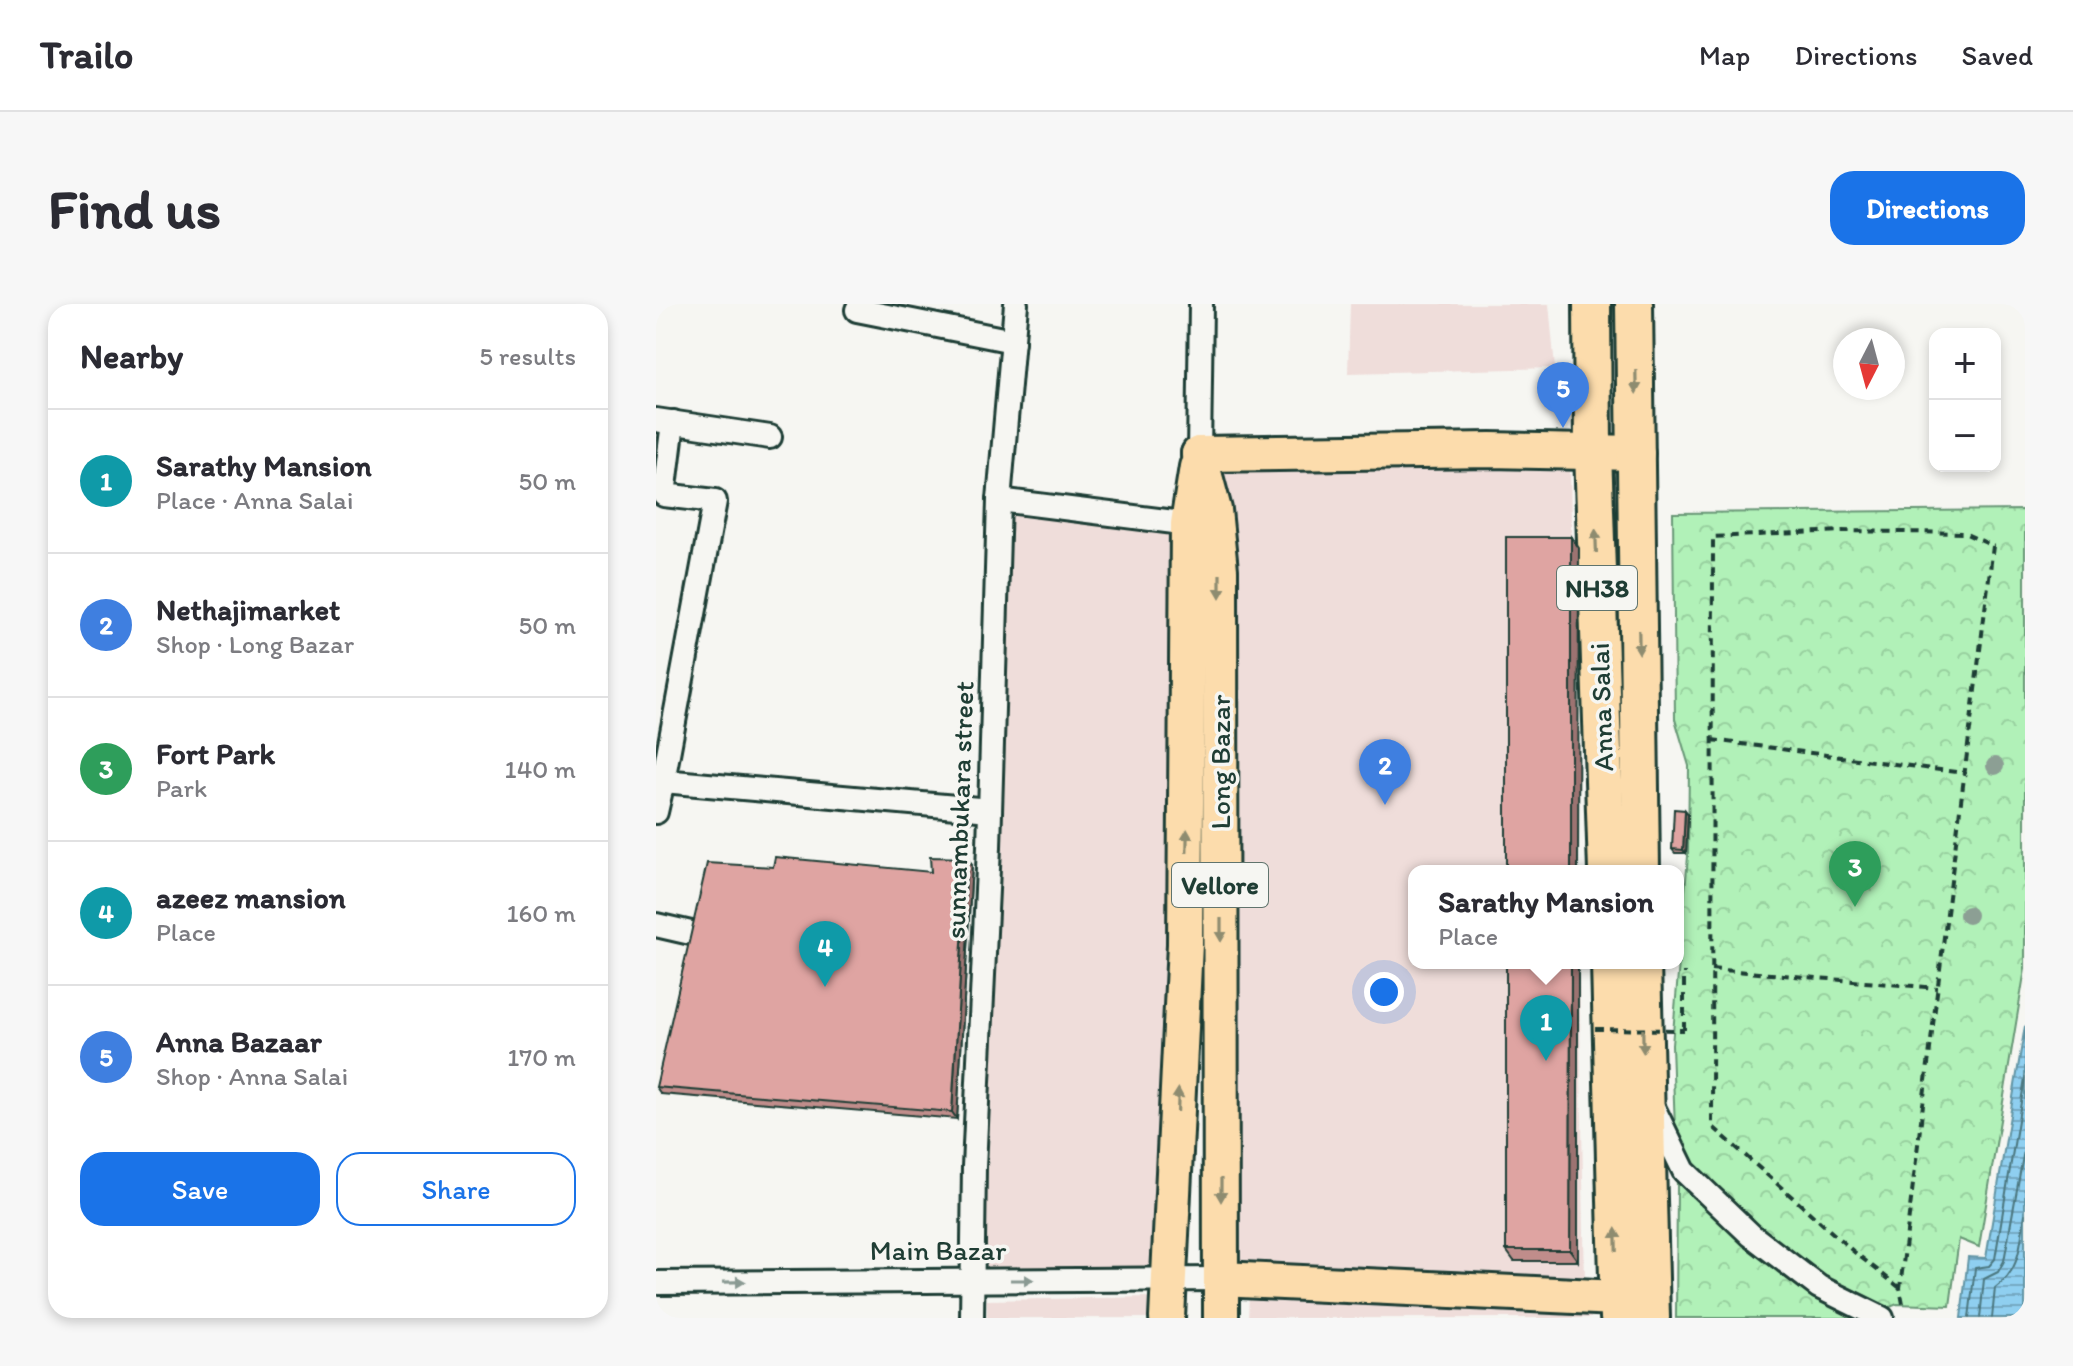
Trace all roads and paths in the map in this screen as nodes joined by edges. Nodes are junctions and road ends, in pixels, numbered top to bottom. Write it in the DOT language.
graph roads {
  1 [pos="1016,304"];
  2 [pos="1201,304"];
  3 [pos="1592,304"];
  4 [pos="1634,304"];
  5 [pos="857,310"];
  6 [pos="1013,341"];
  7 [pos="664,421"];
  8 [pos="770,437"];
  9 [pos="1593,451"];
  10 [pos="1637,453"];
  11 [pos="1199,454"];
  12 [pos="999,500"];
  13 [pos="1202,526"];
  14 [pos="1712,740"];
  15 [pos="1964,773"];
  16 [pos="663,781"];
  17 [pos="990,810"];
  18 [pos="656,812"];
  19 [pos="1607,865"];
  20 [pos="1641,865"];
  21 [pos="656,925"];
  22 [pos="739,938"];
  23 [pos="1610,969"];
  24 [pos="1642,969"];
  25 [pos="1711,969"];
  26 [pos="1684,972"];
  27 [pos="1937,988"];
  28 [pos="1595,1029"];
  29 [pos="1643,1085"];
  30 [pos="1167,1279"];
  31 [pos="1221,1279"];
  32 [pos="973,1280"];
  33 [pos="656,1283"];
  34 [pos="1900,1288"];
  35 [pos="1618,1308"];
  36 [pos="972,1318"];
  37 [pos="1167,1318"];
  38 [pos="1221,1318"];
  39 [pos="1651,1318"];
  40 [pos="1882,1318"];
  41 [pos="1905,1318"];
  1 -- 6 [label="street, sunnambukara street"];
  2 -- 11 [label="street, Long Bazar / Vellore"];
  3 -- 9 [label="highway, Anna Salai / NH38"];
  4 -- 10 [label="highway, Anna Salai / NH38, one-way"];
  5 -- 6 [label="street"];
  6 -- 12 [label="street, sunnambukara street"];
  7 -- 8 [label="street"];
  7 -- 16 [label="street"];
  9 -- 10 [label="main road"];
  9 -- 11 [label="main road"];
  19 -- 9 [label="highway, Anna Salai / NH38, one-way"];
  10 -- 20 [label="highway, Anna Salai / NH38, one-way"];
  11 -- 13 [label="main road, Long Bazar / Vellore"];
  12 -- 13 [label="street"];
  12 -- 17 [label="street, sunnambukara street"];
  30 -- 13 [label="main road, one-way"];
  13 -- 31 [label="main road, Long Bazar / Vellore, one-way"];
  14 -- 15 [label="path"];
  14 -- 15 [label="path"];
  14 -- 25 [label="path"];
  15 -- 27 [label="path"];
  16 -- 17 [label="street"];
  16 -- 18 [label="street"];
  17 -- 32 [label="street, sunnambukara street"];
  21 -- 22 [label="street"];
  35 -- 23 [label="highway, one-way"];
  24 -- 29 [label="highway, one-way"];
  25 -- 27 [label="path"];
  25 -- 34 [label="path"];
  26 -- 28 [label="path, bridge"];
  27 -- 34 [label="path"];
  29 -- 39 [label="highway"];
  29 -- 40 [label="street"];
  30 -- 31 [label="street, Main Bazar"];
  32 -- 30 [label="street, Main Bazar, one-way"];
  30 -- 37 [label="main road"];
  31 -- 35 [label="main road"];
  31 -- 38 [label="main road, Long Bazar / Vellore"];
  33 -- 32 [label="street, Main Bazar, one-way"];
  32 -- 36 [label="street, sunnambukara street"];
  34 -- 41 [label="path"];
}
